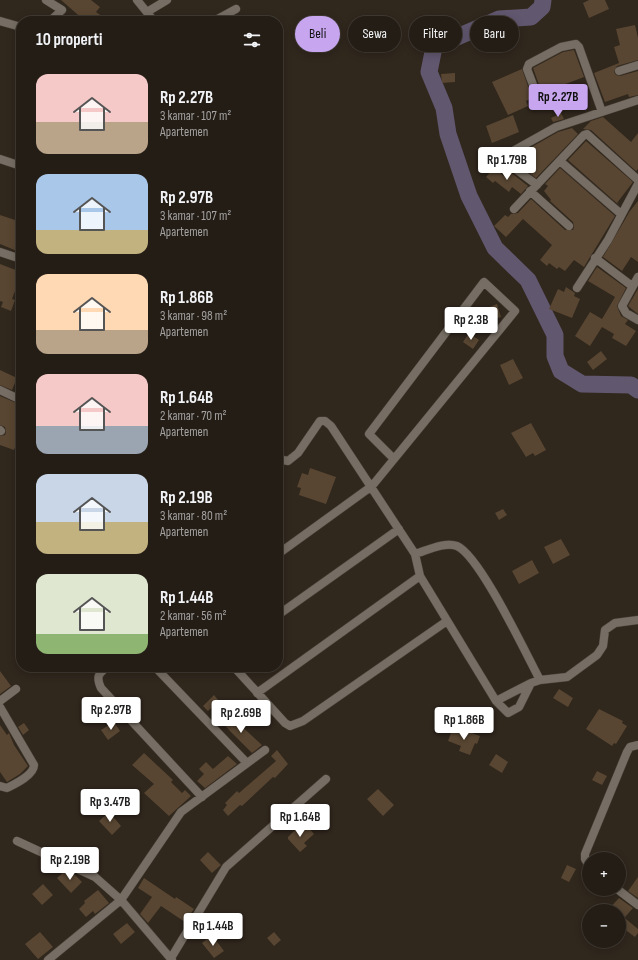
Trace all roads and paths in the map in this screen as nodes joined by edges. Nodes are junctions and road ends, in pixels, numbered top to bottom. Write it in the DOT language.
graph roads {
  1 [pos="46,0"];
  2 [pos="137,0"];
  3 [pos="167,0"];
  4 [pos="236,10"];
  5 [pos="146,12"];
  6 [pos="55,16"];
  7 [pos="150,16"];
  8 [pos="224,16"];
  9 [pos="0,21"];
  10 [pos="16,26"];
  11 [pos="638,65"];
  12 [pos="619,70"];
  13 [pos="538,98"];
  14 [pos="638,100"];
  15 [pos="602,112"];
  16 [pos="0,159"];
  17 [pos="560,161"];
  18 [pos="16,164"];
  19 [pos="638,180"];
  20 [pos="638,184"];
  21 [pos="537,185"];
  22 [pos="530,191"];
  23 [pos="514,209"];
  24 [pos="621,214"];
  25 [pos="569,226"];
  26 [pos="0,252"];
  27 [pos="16,258"];
  28 [pos="595,258"];
  29 [pos="638,277"];
  30 [pos="632,286"];
  31 [pos="577,288"];
  32 [pos="638,320"];
  33 [pos="0,390"];
  34 [pos="16,398"];
  35 [pos="283,460"];
  36 [pos="394,460"];
  37 [pos="372,486"];
  38 [pos="399,529"];
  39 [pos="283,550"];
  40 [pos="415,554"];
  41 [pos="420,576"];
  42 [pos="283,611"];
  43 [pos="638,620"];
  44 [pos="447,621"];
  45 [pos="101,672"];
  46 [pos="160,672"];
  47 [pos="239,672"];
  48 [pos="540,680"];
  49 [pos="531,683"];
  50 [pos="16,689"];
  51 [pos="258,693"];
  52 [pos="0,701"];
  53 [pos="496,701"];
  54 [pos="0,707"];
  55 [pos="638,745"];
  56 [pos="265,750"];
  57 [pos="247,764"];
  58 [pos="326,779"];
  59 [pos="0,786"];
  60 [pos="202,797"];
  61 [pos="17,841"];
  62 [pos="587,852"];
  63 [pos="626,896"];
  64 [pos="121,900"];
  65 [pos="638,905"];
  66 [pos="168,958"];
  67 [pos="48,960"];
  1 -- 6 [label="street"];
  2 -- 5 [label="street"];
  3 -- 5 [label="street"];
  4 -- 8 [label="street"];
  5 -- 7 [label="street"];
  9 -- 10 [label="street"];
  11 -- 12 [label="street"];
  13 -- 15 [label="street"];
  14 -- 15 [label="street"];
  15 -- 21 [label="street"];
  16 -- 18 [label="street"];
  17 -- 19 [label="street"];
  17 -- 21 [label="street"];
  17 -- 24 [label="street"];
  20 -- 24 [label="street"];
  21 -- 22 [label="street"];
  22 -- 23 [label="street"];
  22 -- 25 [label="street"];
  24 -- 28 [label="street"];
  26 -- 27 [label="street"];
  28 -- 30 [label="street"];
  28 -- 31 [label="street"];
  29 -- 30 [label="street"];
  30 -- 32 [label="street"];
  33 -- 34 [label="street"];
  35 -- 37 [label="street"];
  36 -- 36 [label="street"];
  36 -- 37 [label="street"];
  37 -- 38 [label="street"];
  37 -- 39 [label="street"];
  38 -- 40 [label="street"];
  38 -- 42 [label="street"];
  40 -- 41 [label="street"];
  40 -- 48 [label="street"];
  41 -- 44 [label="street"];
  41 -- 51 [label="street"];
  43 -- 48 [label="street"];
  44 -- 51 [label="street"];
  44 -- 53 [label="street"];
  45 -- 60 [label="street"];
  46 -- 57 [label="street"];
  47 -- 51 [label="street"];
  48 -- 49 [label="street"];
  49 -- 53 [label="street"];
  49 -- 53 [label="street"];
  50 -- 52 [label="street"];
  54 -- 59 [label="street"];
  55 -- 62 [label="street"];
  56 -- 57 [label="street"];
  57 -- 60 [label="street"];
  58 -- 66 [label="street"];
  60 -- 64 [label="street"];
  61 -- 64 [label="street"];
  63 -- 65 [label="street"];
  64 -- 66 [label="street"];
  64 -- 67 [label="street"];
}
